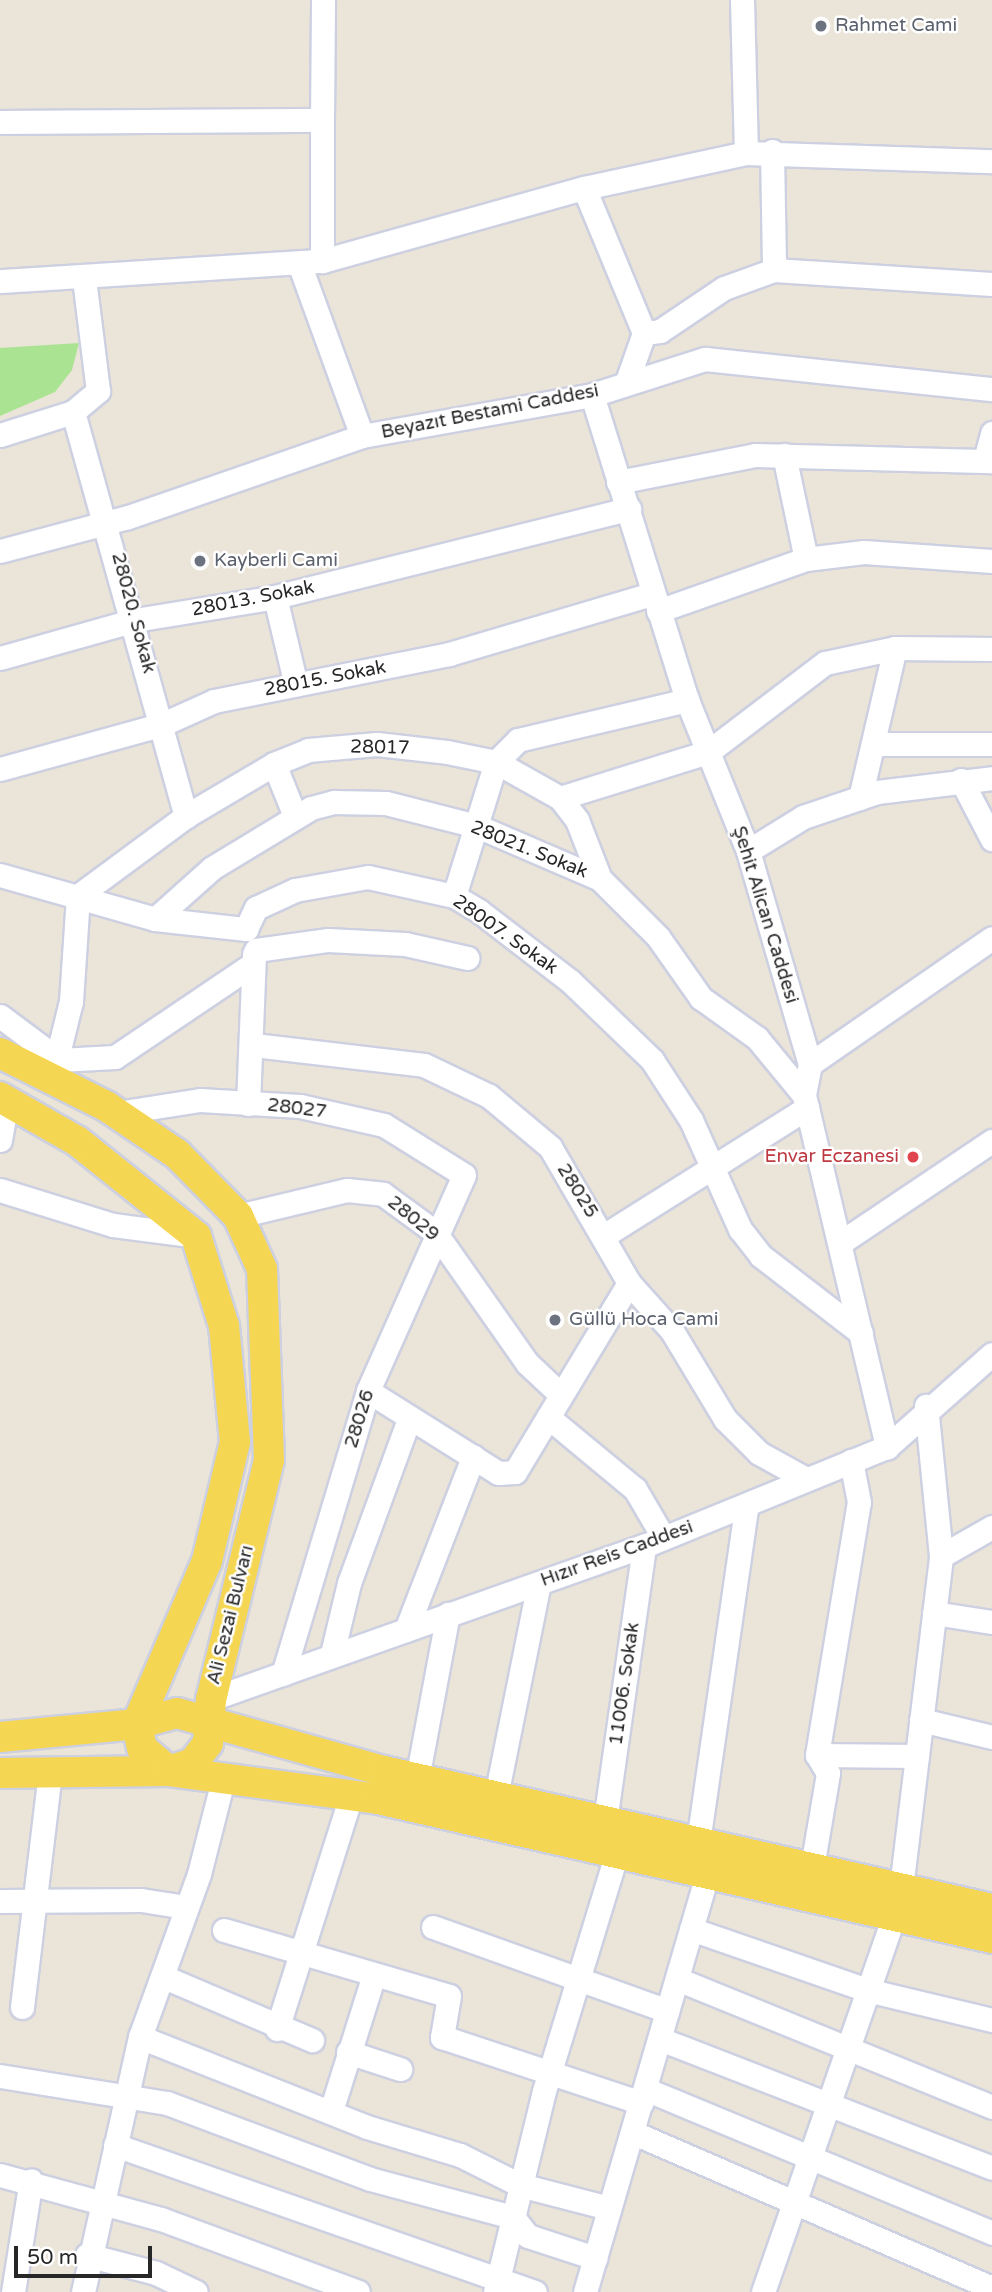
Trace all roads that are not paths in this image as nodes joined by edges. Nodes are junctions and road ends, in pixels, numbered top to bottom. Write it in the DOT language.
graph roads {
  1 [pos="323,0"];
  2 [pos="742,0"];
  3 [pos="322,120"];
  4 [pos="0,122"];
  5 [pos="772,151"];
  6 [pos="746,152"];
  7 [pos="992,161"];
  8 [pos="584,188"];
  9 [pos="310,262"];
  10 [pos="775,270"];
  11 [pos="84,278"];
  12 [pos="0,281"];
  13 [pos="992,284"];
  14 [pos="644,333"];
  15 [pos="626,384"];
  16 [pos="992,389"];
  17 [pos="592,395"];
  18 [pos="73,412"];
  19 [pos="992,433"];
  20 [pos="0,435"];
  21 [pos="362,436"];
  22 [pos="784,455"];
  23 [pos="988,461"];
  24 [pos="618,482"];
  25 [pos="629,509"];
  26 [pos="107,521"];
  27 [pos="0,551"];
  28 [pos="806,559"];
  29 [pos="992,561"];
  30 [pos="275,597"];
  31 [pos="654,602"];
  32 [pos="135,620"];
  33 [pos="895,648"];
  34 [pos="992,649"];
  35 [pos="0,658"];
  36 [pos="296,685"];
  37 [pos="687,701"];
  38 [pos="163,724"];
  39 [pos="877,744"];
  40 [pos="992,744"];
  41 [pos="708,752"];
  42 [pos="496,762"];
  43 [pos="274,764"];
  44 [pos="0,769"];
  45 [pos="992,778"];
  46 [pos="961,780"];
  47 [pos="860,798"];
  48 [pos="560,799"];
  49 [pos="186,816"];
  50 [pos="295,816"];
  51 [pos="477,826"];
  52 [pos="992,839"];
  53 [pos="748,852"];
  54 [pos="0,875"];
  55 [pos="600,879"];
  56 [pos="454,896"];
  57 [pos="78,897"];
  58 [pos="155,919"];
  59 [pos="246,929"];
  60 [pos="992,937"];
  61 [pos="253,958"];
  62 [pos="467,958"];
  63 [pos="0,1016"];
  64 [pos="254,1045"];
  65 [pos="0,1053"];
  66 [pos="810,1064"];
  67 [pos="55,1069"];
  68 [pos="4,1098"];
  69 [pos="805,1102"];
  70 [pos="248,1104"];
  71 [pos="117,1113"];
  72 [pos="0,1140"];
  73 [pos="992,1141"];
  74 [pos="712,1166"];
  75 [pos="464,1175"];
  76 [pos="0,1190"];
  77 [pos="238,1216"];
  78 [pos="435,1232"];
  79 [pos="605,1235"];
  80 [pos="196,1236"];
  81 [pos="840,1242"];
  82 [pos="629,1283"];
  83 [pos="860,1333"];
  84 [pos="992,1354"];
  85 [pos="368,1391"];
  86 [pos="559,1393"];
  87 [pos="926,1406"];
  88 [pos="548,1417"];
  89 [pos="409,1419"];
  90 [pos="887,1447"];
  91 [pos="474,1457"];
  92 [pos="851,1461"];
  93 [pos="806,1479"];
  94 [pos="746,1507"];
  95 [pos="992,1527"];
  96 [pos="653,1542"];
  97 [pos="941,1556"];
  98 [pos="539,1583"];
  99 [pos="934,1613"];
  100 [pos="448,1614"];
  101 [pos="992,1622"];
  102 [pos="406,1630"];
  103 [pos="332,1654"];
  104 [pos="283,1674"];
  105 [pos="212,1710"];
  106 [pos="921,1720"];
  107 [pos="136,1724"];
  108 [pos="0,1737"];
  109 [pos="992,1737"];
  110 [pos="817,1755"];
  111 [pos="917,1756"];
  112 [pos="50,1771"];
  113 [pos="169,1771"];
  114 [pos="0,1773"];
  115 [pos="417,1779"];
  116 [pos="223,1780"];
  117 [pos="351,1796"];
  118 [pos="496,1796"];
  119 [pos="605,1821"];
  120 [pos="698,1842"];
  121 [pos="616,1855"];
  122 [pos="812,1867"];
  123 [pos="707,1875"];
  124 [pos="0,1901"];
  125 [pos="39,1902"];
  126 [pos="897,1902"];
  127 [pos="186,1907"];
  128 [pos="992,1908"];
  129 [pos="433,1927"];
  130 [pos="223,1930"];
  131 [pos="691,1930"];
  132 [pos="992,1938"];
  133 [pos="300,1952"];
  134 [pos="579,1976"];
  135 [pos="164,1977"];
  136 [pos="373,1978"];
  137 [pos="677,1979"];
  138 [pos="867,1990"];
  139 [pos="22,2007"];
  140 [pos="667,2011"];
  141 [pos="992,2020"];
  142 [pos="277,2029"];
  143 [pos="140,2037"];
  144 [pos="660,2039"];
  145 [pos="312,2040"];
  146 [pos="848,2045"];
  147 [pos="348,2052"];
  148 [pos="400,2068"];
  149 [pos="550,2071"];
  150 [pos="0,2076"];
  151 [pos="132,2092"];
  152 [pos="643,2096"];
  153 [pos="826,2105"];
  154 [pos="992,2107"];
  155 [pos="331,2111"];
  156 [pos="634,2133"];
  157 [pos="115,2145"];
  158 [pos="809,2154"];
  159 [pos="992,2168"];
  160 [pos="0,2175"];
  161 [pos="31,2180"];
  162 [pos="520,2185"];
  163 [pos="789,2202"];
  164 [pos="106,2203"];
  165 [pos="610,2208"];
  166 [pos="513,2217"];
  167 [pos="992,2233"];
  168 [pos="88,2255"];
  169 [pos="595,2258"];
  170 [pos="496,2287"];
  171 [pos="992,2288"];
  172 [pos="13,2292"];
  173 [pos="83,2292"];
  174 [pos="196,2292"];
  175 [pos="358,2292"];
  176 [pos="535,2292"];
  177 [pos="585,2292"];
  178 [pos="763,2292"];
  1 -- 3 [label="street"];
  2 -- 6 [label="street"];
  3 -- 4 [label="street"];
  3 -- 9 [label="street"];
  5 -- 6 [label="street"];
  5 -- 7 [label="street"];
  5 -- 10 [label="street"];
  6 -- 8 [label="street"];
  8 -- 9 [label="street"];
  8 -- 14 [label="street"];
  9 -- 11 [label="street"];
  9 -- 21 [label="street"];
  10 -- 13 [label="street"];
  10 -- 14 [label="street"];
  11 -- 12 [label="street"];
  11 -- 18 [label="street"];
  14 -- 15 [label="street"];
  15 -- 16 [label="street, Beyazıt Bestami Caddesi"];
  15 -- 17 [label="street, Beyazıt Bestami Caddesi"];
  17 -- 21 [label="street, Beyazıt Bestami Caddesi"];
  17 -- 24 [label="street, Şehit Alican Caddesi"];
  18 -- 20 [label="street"];
  18 -- 26 [label="street, 28020. Sokak"];
  19 -- 23 [label="street"];
  21 -- 26 [label="street, Beyazıt Bestami Caddesi"];
  22 -- 23 [label="street"];
  22 -- 24 [label="street"];
  22 -- 28 [label="street"];
  24 -- 25 [label="street, Şehit Alican Caddesi"];
  25 -- 30 [label="street, 28013. Sokak"];
  25 -- 31 [label="street, Şehit Alican Caddesi"];
  26 -- 27 [label="street, Beyazıt Bestami Caddesi"];
  26 -- 32 [label="street, 28020. Sokak"];
  28 -- 29 [label="street, 28015. Sokak"];
  28 -- 31 [label="street, 28015. Sokak"];
  30 -- 32 [label="street, 28013. Sokak"];
  30 -- 36 [label="street"];
  31 -- 36 [label="street, 28015. Sokak"];
  31 -- 37 [label="street, Şehit Alican Caddesi"];
  32 -- 35 [label="street, 28013. Sokak"];
  32 -- 38 [label="street, 28020. Sokak"];
  33 -- 34 [label="street"];
  33 -- 39 [label="street"];
  33 -- 41 [label="street"];
  36 -- 38 [label="street, 28015. Sokak"];
  37 -- 41 [label="street, Şehit Alican Caddesi"];
  37 -- 42 [label="street"];
  38 -- 44 [label="street, 28015. Sokak"];
  38 -- 49 [label="street, 28020. Sokak"];
  39 -- 40 [label="street"];
  39 -- 47 [label="street"];
  41 -- 48 [label="street"];
  41 -- 53 [label="street, Şehit Alican Caddesi"];
  42 -- 43 [label="street, 28017"];
  42 -- 48 [label="street, 28017"];
  42 -- 51 [label="street"];
  43 -- 49 [label="street, 28017"];
  43 -- 50 [label="street"];
  45 -- 46 [label="street"];
  46 -- 47 [label="street"];
  46 -- 52 [label="street"];
  47 -- 53 [label="street"];
  48 -- 55 [label="street"];
  49 -- 57 [label="street, 28017"];
  50 -- 51 [label="street, 28021. Sokak"];
  50 -- 58 [label="street, 28021. Sokak"];
  51 -- 55 [label="street, 28021. Sokak"];
  51 -- 56 [label="street"];
  53 -- 66 [label="street, Şehit Alican Caddesi"];
  54 -- 57 [label="street"];
  55 -- 69 [label="street, 28021. Sokak"];
  56 -- 59 [label="street, 28007. Sokak"];
  56 -- 74 [label="street, 28007. Sokak"];
  57 -- 58 [label="street"];
  57 -- 67 [label="street"];
  58 -- 59 [label="street"];
  59 -- 61 [label="street"];
  60 -- 66 [label="street"];
  61 -- 62 [label="street"];
  61 -- 64 [label="street"];
  61 -- 67 [label="street"];
  63 -- 67 [label="street"];
  64 -- 70 [label="street"];
  64 -- 79 [label="street, 28025"];
  65 -- 67 [label="main road, Ali Sezai Bulvarı"];
  66 -- 69 [label="street, Şehit Alican Caddesi"];
  67 -- 71 [label="main road, Ali Sezai Bulvarı"];
  68 -- 72 [label="street"];
  68 -- 80 [label="main road"];
  69 -- 74 [label="street"];
  69 -- 81 [label="street, Şehit Alican Caddesi"];
  70 -- 71 [label="street, 28027"];
  70 -- 75 [label="street, 28027"];
  71 -- 77 [label="main road, Ali Sezai Bulvarı"];
  73 -- 81 [label="street"];
  74 -- 79 [label="street"];
  74 -- 83 [label="street, 28007. Sokak"];
  75 -- 78 [label="street, 28026"];
  76 -- 80 [label="street"];
  77 -- 78 [label="street, 28029"];
  77 -- 105 [label="main road, Ali Sezai Bulvarı"];
  78 -- 85 [label="street, 28026"];
  78 -- 86 [label="street, 28029"];
  79 -- 82 [label="street, 28025"];
  80 -- 107 [label="main road, Ali Sezai Bulvarı"];
  81 -- 83 [label="street, Şehit Alican Caddesi"];
  82 -- 86 [label="street"];
  82 -- 93 [label="street, 28025"];
  83 -- 90 [label="street, Şehit Alican Caddesi"];
  84 -- 87 [label="street, Hızır Reis Caddesi"];
  85 -- 89 [label="street"];
  85 -- 104 [label="street, 28026"];
  86 -- 88 [label="street"];
  87 -- 90 [label="street, Hızır Reis Caddesi"];
  87 -- 97 [label="street"];
  88 -- 91 [label="street"];
  88 -- 96 [label="street"];
  89 -- 91 [label="street"];
  89 -- 103 [label="street"];
  90 -- 92 [label="street, Hızır Reis Caddesi"];
  91 -- 102 [label="street"];
  92 -- 93 [label="street, Hızır Reis Caddesi"];
  92 -- 110 [label="street"];
  93 -- 94 [label="street, Hızır Reis Caddesi"];
  94 -- 96 [label="street, Hızır Reis Caddesi"];
  94 -- 120 [label="street"];
  95 -- 97 [label="street"];
  96 -- 98 [label="street, Hızır Reis Caddesi"];
  96 -- 119 [label="street, 11006. Sokak"];
  97 -- 99 [label="street"];
  98 -- 100 [label="street, Hızır Reis Caddesi"];
  98 -- 118 [label="street"];
  99 -- 101 [label="street"];
  99 -- 106 [label="street"];
  100 -- 102 [label="street, Hızır Reis Caddesi"];
  100 -- 115 [label="street"];
  102 -- 103 [label="street, Hızır Reis Caddesi"];
  103 -- 104 [label="street, Hızır Reis Caddesi"];
  104 -- 105 [label="street, Hızır Reis Caddesi"];
  105 -- 107 [label="main road"];
  105 -- 113 [label="main road, Ali Sezai Bulvarı"];
  105 -- 115 [label="main road"];
  106 -- 109 [label="street"];
  106 -- 111 [label="street"];
  107 -- 108 [label="main road"];
  107 -- 113 [label="main road"];
  110 -- 111 [label="street"];
  110 -- 122 [label="street"];
  111 -- 126 [label="street"];
  112 -- 113 [label="main road"];
  112 -- 114 [label="main road"];
  112 -- 125 [label="street"];
  113 -- 116 [label="main road"];
  115 -- 118 [label="main road"];
  116 -- 117 [label="main road"];
  116 -- 127 [label="street"];
  117 -- 121 [label="main road"];
  117 -- 133 [label="street"];
  118 -- 119 [label="main road"];
  119 -- 120 [label="main road"];
  120 -- 122 [label="main road"];
  121 -- 123 [label="main road"];
  121 -- 134 [label="street"];
  122 -- 126 [label="main road"];
  123 -- 126 [label="main road"];
  123 -- 131 [label="street"];
  124 -- 125 [label="street"];
  125 -- 127 [label="street"];
  125 -- 139 [label="street"];
  126 -- 128 [label="main road"];
  126 -- 132 [label="main road"];
  126 -- 138 [label="street"];
  127 -- 135 [label="street"];
  129 -- 134 [label="street"];
  130 -- 133 [label="street"];
  131 -- 137 [label="street"];
  131 -- 138 [label="street"];
  133 -- 136 [label="street"];
  133 -- 142 [label="street"];
  134 -- 140 [label="street"];
  134 -- 149 [label="street"];
  135 -- 142 [label="street"];
  135 -- 143 [label="street"];
  136 -- 147 [label="street"];
  136 -- 149 [label="street"];
  137 -- 140 [label="street"];
  137 -- 146 [label="street"];
  138 -- 141 [label="street"];
  138 -- 146 [label="street"];
  140 -- 144 [label="street"];
  142 -- 145 [label="street"];
  143 -- 151 [label="street"];
  143 -- 155 [label="street"];
  144 -- 152 [label="street"];
  144 -- 153 [label="street"];
  146 -- 153 [label="street"];
  146 -- 154 [label="street"];
  147 -- 148 [label="street"];
  147 -- 155 [label="street"];
  149 -- 152 [label="street"];
  149 -- 162 [label="street"];
  150 -- 151 [label="street"];
  151 -- 157 [label="street"];
  151 -- 166 [label="street"];
  152 -- 156 [label="street"];
  152 -- 158 [label="street"];
  153 -- 158 [label="street"];
  153 -- 159 [label="street"];
  155 -- 162 [label="street"];
  156 -- 163 [label="street"];
  156 -- 165 [label="street"];
  157 -- 164 [label="street"];
  157 -- 170 [label="street"];
  158 -- 163 [label="street"];
  158 -- 167 [label="street"];
  160 -- 161 [label="street"];
  161 -- 164 [label="street"];
  161 -- 172 [label="street"];
  162 -- 165 [label="street"];
  162 -- 166 [label="street"];
  163 -- 171 [label="street"];
  163 -- 178 [label="street"];
  164 -- 168 [label="street"];
  164 -- 175 [label="street"];
  165 -- 169 [label="street"];
  166 -- 169 [label="street"];
  166 -- 170 [label="street"];
  168 -- 173 [label="street"];
  168 -- 174 [label="street"];
  169 -- 177 [label="street"];
  170 -- 176 [label="street"];
}
